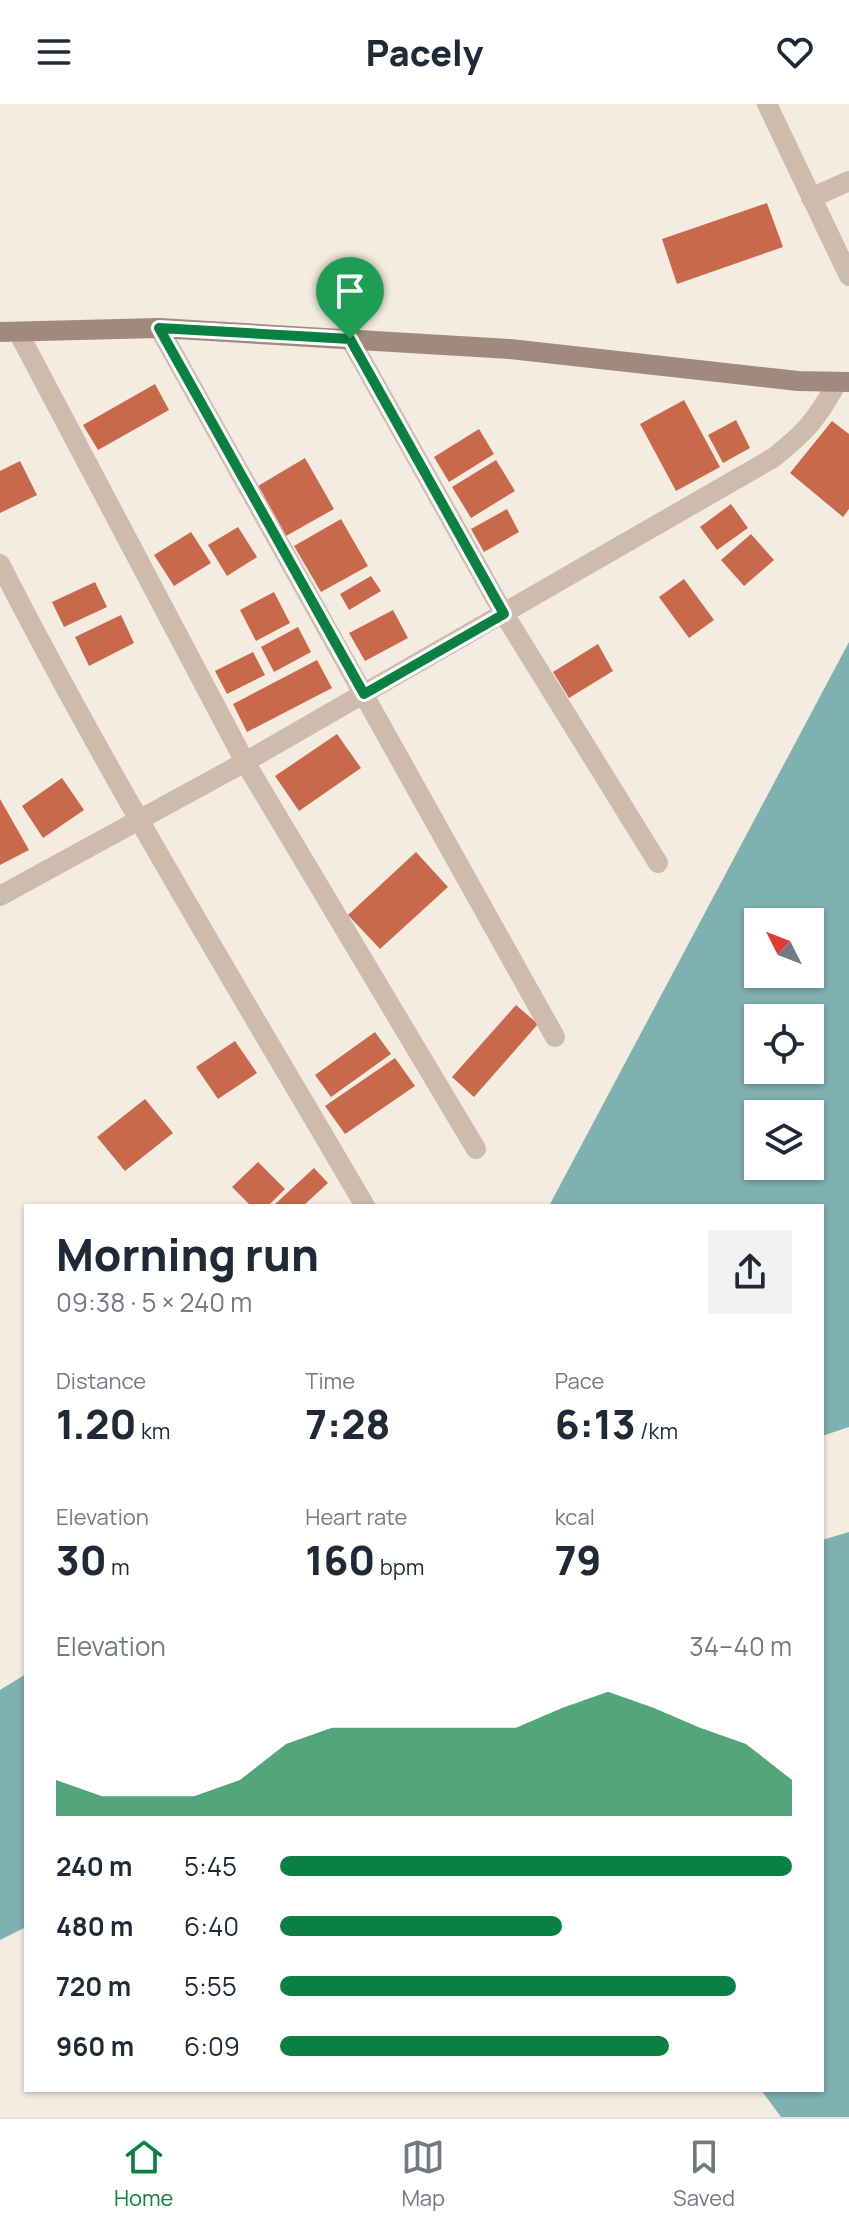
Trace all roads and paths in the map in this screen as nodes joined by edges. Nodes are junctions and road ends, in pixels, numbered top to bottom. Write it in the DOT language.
graph roads {
  1 [pos="767,104"];
  2 [pos="849,181"];
  3 [pos="811,198"];
  4 [pos="849,276"];
  5 [pos="159,328"];
  6 [pos="9,332"];
  7 [pos="350,339"];
  8 [pos="843,383"];
  9 [pos="0,564"];
  10 [pos="504,614"];
  11 [pos="364,694"];
  12 [pos="245,762"];
  13 [pos="140,819"];
  14 [pos="658,863"];
  15 [pos="0,896"];
  16 [pos="555,1037"];
  17 [pos="476,1149"];
  18 [pos="364,1204"];
  1 -- 3 [label="street"];
  2 -- 3 [label="street"];
  3 -- 4 [label="street"];
  5 -- 6 [label="main road"];
  5 -- 7 [label="main road"];
  5 -- 11 [label="street"];
  6 -- 12 [label="street"];
  7 -- 8 [label="main road"];
  7 -- 10 [label="street"];
  8 -- 10 [label="street"];
  9 -- 13 [label="street"];
  10 -- 11 [label="street"];
  10 -- 14 [label="street"];
  11 -- 12 [label="street"];
  11 -- 16 [label="street"];
  12 -- 13 [label="street"];
  12 -- 17 [label="street"];
  13 -- 15 [label="street"];
  13 -- 18 [label="street"];
}
